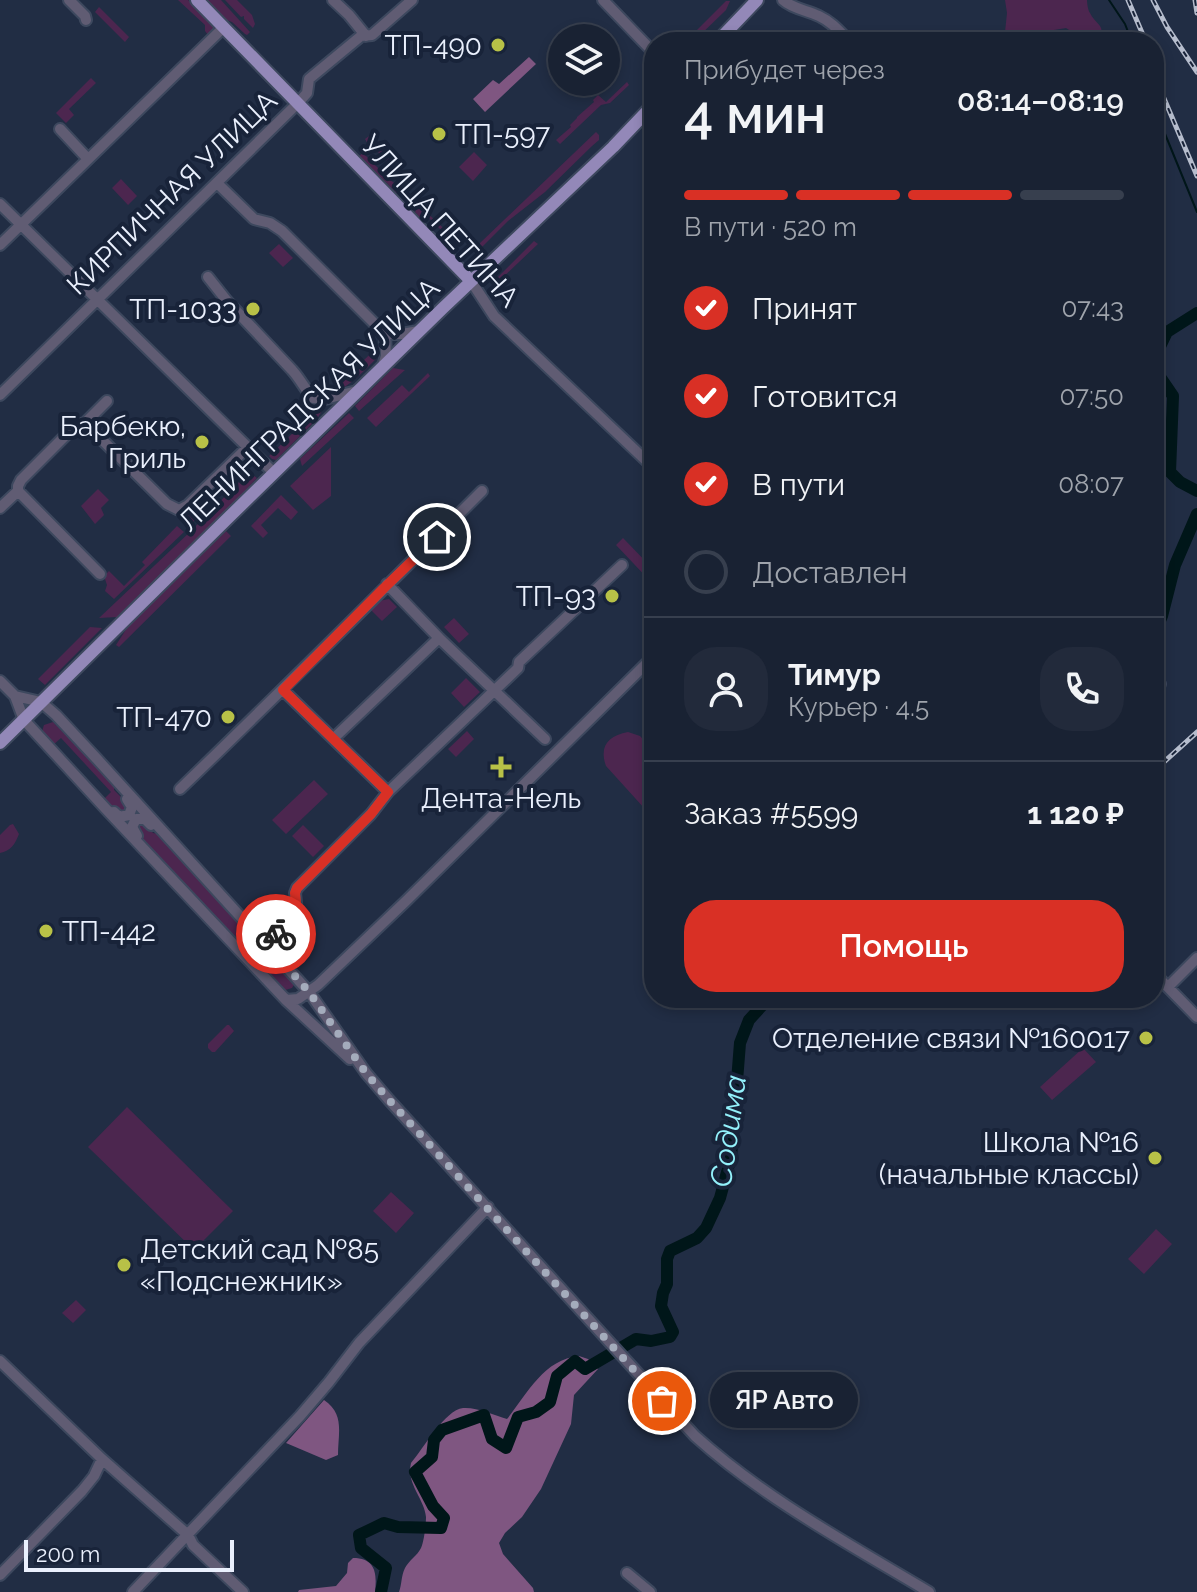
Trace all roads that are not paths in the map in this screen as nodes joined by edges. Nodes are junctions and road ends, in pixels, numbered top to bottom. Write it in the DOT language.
graph roads {
  1 [pos="69,0"];
  2 [pos="197,0"];
  3 [pos="333,0"];
  4 [pos="412,0"];
  5 [pos="603,0"];
  6 [pos="757,0"];
  7 [pos="783,0"];
  8 [pos="86,20"];
  9 [pos="224,27"];
  10 [pos="727,32"];
  11 [pos="841,32"];
  12 [pos="366,36"];
  13 [pos="644,43"];
  14 [pos="298,103"];
  15 [pos="644,114"];
  16 [pos="60,129"];
  17 [pos="88,159"];
  18 [pos="217,183"];
  19 [pos="0,204"];
  20 [pos="21,225"];
  21 [pos="0,245"];
  22 [pos="208,277"];
  23 [pos="471,281"];
  24 [pos="97,300"];
  25 [pos="420,331"];
  26 [pos="385,334"];
  27 [pos="382,367"];
  28 [pos="359,390"];
  29 [pos="0,395"];
  30 [pos="107,401"];
  31 [pos="85,423"];
  32 [pos="248,447"];
  33 [pos="644,458"];
  34 [pos="274,473"];
  35 [pos="18,491"];
  36 [pos="482,491"];
  37 [pos="0,508"];
  38 [pos="622,565"];
  39 [pos="100,574"];
  40 [pos="387,584"];
  41 [pos="439,638"];
  42 [pos="644,666"];
  43 [pos="0,681"];
  44 [pos="283,690"];
  45 [pos="494,691"];
  46 [pos="15,696"];
  47 [pos="41,702"];
  48 [pos="24,720"];
  49 [pos="334,738"];
  50 [pos="545,739"];
  51 [pos="0,743"];
  52 [pos="121,785"];
  53 [pos="180,789"];
  54 [pos="388,792"];
  55 [pos="106,809"];
  56 [pos="162,830"];
  57 [pos="146,851"];
  58 [pos="266,943"];
  59 [pos="1197,958"];
  60 [pos="1164,983"];
  61 [pos="1168,987"];
  62 [pos="309,992"];
  63 [pos="286,1000"];
  64 [pos="1197,1017"];
  65 [pos="366,1073"];
  66 [pos="488,1207"];
  67 [pos="0,1361"];
  68 [pos="102,1459"];
  69 [pos="188,1535"];
  70 [pos="627,1573"];
  71 [pos="0,1575"];
  72 [pos="133,1592"];
  73 [pos="243,1592"];
  74 [pos="650,1592"];
  75 [pos="929,1592"];
  1 -- 8 [label="street"];
  2 -- 9 [label="main road, УЛИЦА ПЕТИНА"];
  3 -- 12 [label="street"];
  4 -- 12 [label="street, КИРПИЧНАЯ УЛИЦА"];
  5 -- 13 [label="street"];
  6 -- 10 [label="main road"];
  7 -- 11 [label="street"];
  9 -- 14 [label="main road, УЛИЦА ПЕТИНА"];
  9 -- 17 [label="street"];
  12 -- 14 [label="street, КИРПИЧНАЯ УЛИЦА"];
  14 -- 18 [label="street, КИРПИЧНАЯ УЛИЦА"];
  14 -- 23 [label="main road, УЛИЦА ПЕТИНА"];
  15 -- 23 [label="main road, ЛЕНИНГРАДСКАЯ УЛИЦА"];
  16 -- 17 [label="street"];
  17 -- 20 [label="street"];
  18 -- 24 [label="street, КИРПИЧНАЯ УЛИЦА"];
  18 -- 26 [label="street"];
  19 -- 20 [label="street"];
  20 -- 21 [label="street"];
  20 -- 24 [label="street"];
  22 -- 28 [label="street"];
  23 -- 25 [label="main road, ЛЕНИНГРАДСКАЯ УЛИЦА"];
  23 -- 33 [label="street, УЛИЦА ПЕТИНА"];
  24 -- 29 [label="street, КИРПИЧНАЯ УЛИЦА"];
  24 -- 32 [label="street"];
  25 -- 26 [label="street"];
  25 -- 27 [label="main road, ЛЕНИНГРАДСКАЯ УЛИЦА"];
  26 -- 27 [label="street"];
  27 -- 28 [label="main road, ЛЕНИНГРАДСКАЯ УЛИЦА"];
  28 -- 34 [label="main road, ЛЕНИНГРАДСКАЯ УЛИЦА"];
  30 -- 31 [label="street"];
  31 -- 32 [label="street"];
  31 -- 35 [label="street"];
  32 -- 34 [label="street"];
  34 -- 47 [label="main road, ЛЕНИНГРАДСКАЯ УЛИЦА"];
  35 -- 37 [label="street"];
  35 -- 39 [label="street"];
  36 -- 40 [label="street"];
  38 -- 45 [label="street"];
  40 -- 41 [label="street"];
  40 -- 44 [label="street"];
  41 -- 45 [label="street"];
  41 -- 49 [label="street"];
  42 -- 62 [label="street"];
  43 -- 46 [label="street"];
  44 -- 49 [label="street"];
  44 -- 53 [label="street"];
  45 -- 50 [label="street"];
  45 -- 54 [label="street"];
  46 -- 47 [label="street"];
  46 -- 48 [label="street"];
  47 -- 48 [label="main road, ЛЕНИНГРАДСКАЯ УЛИЦА"];
  47 -- 52 [label="street"];
  48 -- 51 [label="main road, ЛЕНИНГРАДСКАЯ УЛИЦА"];
  48 -- 55 [label="street"];
  49 -- 54 [label="street"];
  52 -- 55 [label="street"];
  52 -- 56 [label="street"];
  54 -- 58 [label="street"];
  55 -- 57 [label="street"];
  56 -- 57 [label="street"];
  56 -- 58 [label="street"];
  57 -- 63 [label="street"];
  58 -- 62 [label="street"];
  59 -- 61 [label="street"];
  60 -- 61 [label="street"];
  61 -- 64 [label="street"];
  62 -- 63 [label="street"];
  62 -- 65 [label="street"];
  63 -- 65 [label="street"];
  65 -- 66 [label="street"];
  66 -- 69 [label="street"];
  66 -- 75 [label="street"];
  67 -- 68 [label="street"];
  68 -- 69 [label="street"];
  68 -- 71 [label="street"];
  69 -- 72 [label="street"];
  69 -- 73 [label="street"];
  70 -- 74 [label="street"];
}
